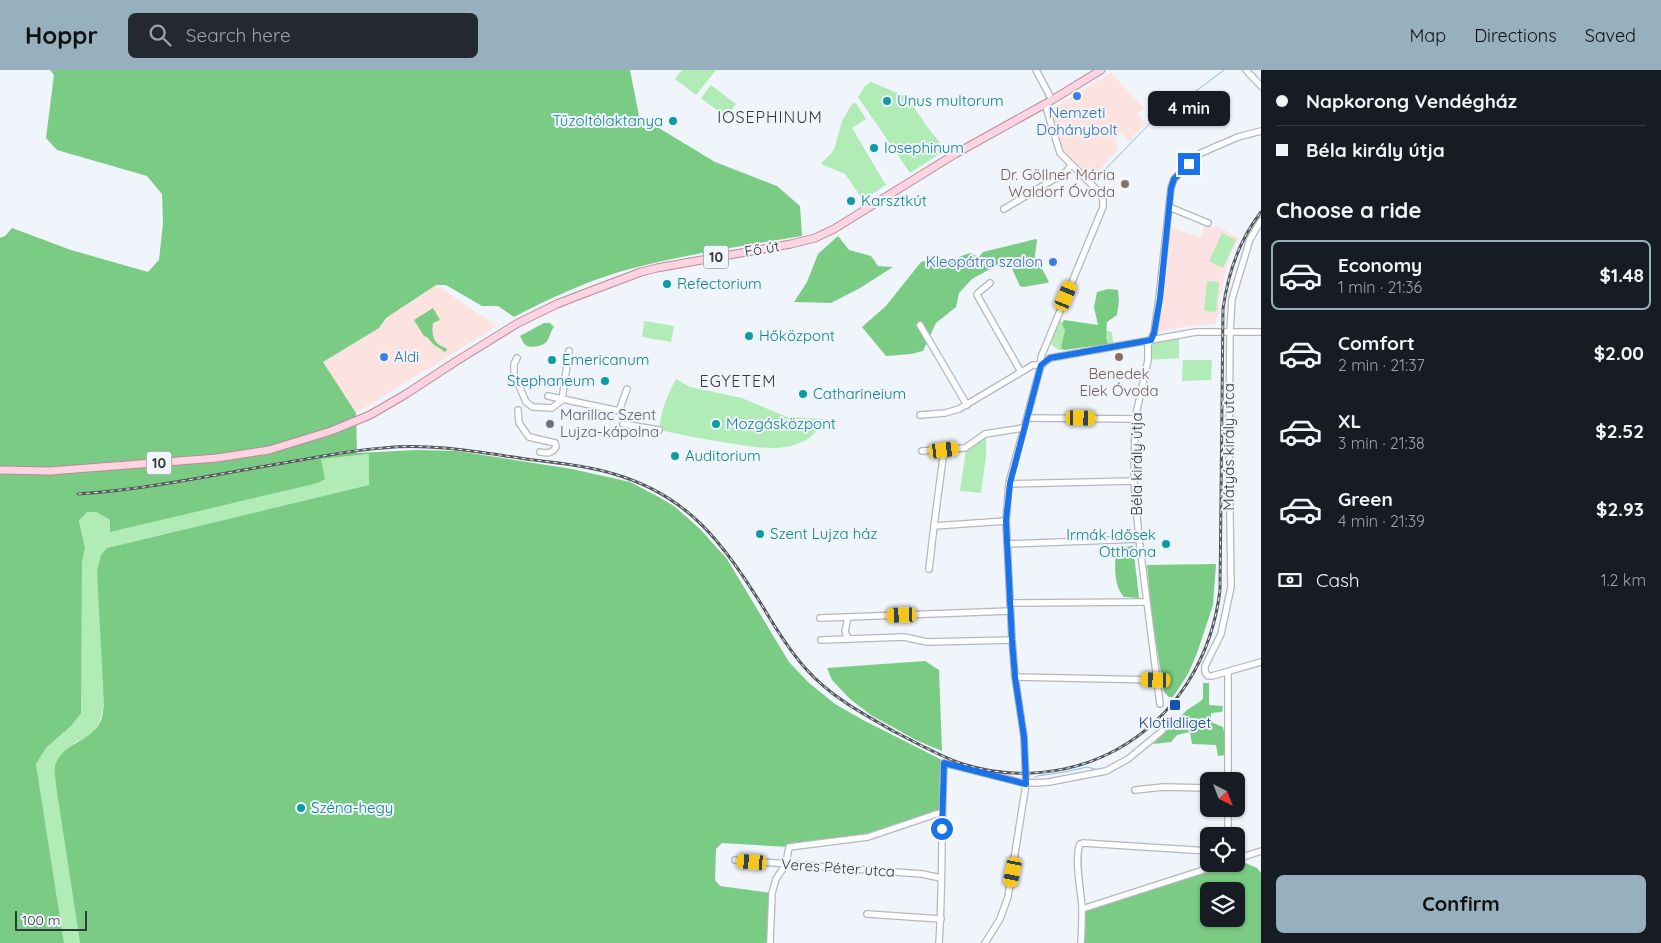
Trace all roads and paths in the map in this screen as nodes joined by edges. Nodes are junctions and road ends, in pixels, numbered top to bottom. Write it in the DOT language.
graph roads {
  1 [pos="1036,70"];
  2 [pos="1101,70"];
  3 [pos="1246,70"];
  4 [pos="1261,86"];
  5 [pos="1052,100"];
  6 [pos="1045,104"];
  7 [pos="1261,131"];
  8 [pos="1071,165"];
  9 [pos="1170,207"];
  10 [pos="1004,209"];
  11 [pos="1261,221"];
  12 [pos="1208,223"];
  13 [pos="990,283"];
  14 [pos="920,324"];
  15 [pos="1230,332"];
  16 [pos="1261,332"];
  17 [pos="1151,340"];
  18 [pos="1045,345"];
  19 [pos="570,352"];
  20 [pos="517,358"];
  21 [pos="1050,358"];
  22 [pos="1041,365"];
  23 [pos="1021,372"];
  24 [pos="627,389"];
  25 [pos="548,396"];
  26 [pos="562,400"];
  27 [pos="967,405"];
  28 [pos="518,410"];
  29 [pos="920,415"];
  30 [pos="1026,418"];
  31 [pos="1135,419"];
  32 [pos="623,424"];
  33 [pos="1023,428"];
  34 [pos="659,430"];
  35 [pos="944,450"];
  36 [pos="540,452"];
  37 [pos="922,452"];
  38 [pos="0,470"];
  39 [pos="1134,481"];
  40 [pos="1009,484"];
  41 [pos="1006,521"];
  42 [pos="934,526"];
  43 [pos="1139,539"];
  44 [pos="1007,544"];
  45 [pos="928,569"];
  46 [pos="1146,602"];
  47 [pos="1010,603"];
  48 [pos="1010,611"];
  49 [pos="848,617"];
  50 [pos="820,618"];
  51 [pos="848,639"];
  52 [pos="821,640"];
  53 [pos="1012,640"];
  54 [pos="1261,662"];
  55 [pos="1228,672"];
  56 [pos="1015,677"];
  57 [pos="1156,680"];
  58 [pos="1160,704"];
  59 [pos="1162,731"];
  60 [pos="1228,772"];
  61 [pos="1026,784"];
  62 [pos="1200,788"];
  63 [pos="1135,790"];
  64 [pos="942,812"];
  65 [pos="1200,850"];
  66 [pos="1261,851"];
  67 [pos="1245,856"];
  68 [pos="735,860"];
  69 [pos="786,864"];
  70 [pos="1200,871"];
  71 [pos="942,878"];
  72 [pos="1082,909"];
  73 [pos="866,914"];
  74 [pos="941,919"];
  75 [pos="770,943"];
  76 [pos="939,943"];
  77 [pos="985,943"];
  78 [pos="1082,943"];
  1 -- 5 [label="street"];
  2 -- 5 [label="main road, Fő út / 10"];
  3 -- 4 [label="street"];
  5 -- 6 [label="main road, Fő út / 10"];
  6 -- 8 [label="street"];
  6 -- 38 [label="main road, Fő út / 10"];
  7 -- 9 [label="street, Béla király útja"];
  8 -- 10 [label="street"];
  8 -- 18 [label="street"];
  9 -- 12 [label="street"];
  9 -- 17 [label="street, Béla király útja"];
  11 -- 15 [label="street, Mátyás király utca"];
  13 -- 23 [label="street"];
  14 -- 27 [label="street"];
  15 -- 16 [label="street"];
  15 -- 17 [label="street"];
  15 -- 55 [label="street, Mátyás király utca"];
  17 -- 21 [label="street"];
  17 -- 31 [label="street, Béla király útja"];
  18 -- 21 [label="street"];
  18 -- 22 [label="street"];
  19 -- 26 [label="street"];
  20 -- 26 [label="street"];
  21 -- 22 [label="street"];
  22 -- 23 [label="street"];
  22 -- 30 [label="street"];
  23 -- 27 [label="street"];
  24 -- 26 [label="street"];
  25 -- 26 [label="street"];
  27 -- 29 [label="street"];
  28 -- 36 [label="street"];
  30 -- 31 [label="street"];
  30 -- 33 [label="street"];
  31 -- 39 [label="street, Béla király útja"];
  32 -- 34 [label="street"];
  33 -- 35 [label="street"];
  33 -- 40 [label="street"];
  35 -- 37 [label="street"];
  35 -- 42 [label="street"];
  39 -- 40 [label="street"];
  39 -- 43 [label="street, Béla király útja"];
  40 -- 41 [label="street"];
  41 -- 42 [label="street"];
  41 -- 44 [label="street"];
  42 -- 45 [label="street"];
  43 -- 44 [label="street"];
  43 -- 46 [label="street, Béla király útja"];
  44 -- 47 [label="street"];
  46 -- 47 [label="street"];
  46 -- 57 [label="street, Béla király útja"];
  47 -- 48 [label="street"];
  48 -- 49 [label="street"];
  48 -- 53 [label="street"];
  49 -- 50 [label="street"];
  49 -- 51 [label="street"];
  51 -- 52 [label="street"];
  51 -- 53 [label="street"];
  53 -- 56 [label="street"];
  54 -- 55 [label="street"];
  55 -- 60 [label="street"];
  56 -- 57 [label="street"];
  56 -- 61 [label="street"];
  57 -- 58 [label="street, Béla király útja"];
  59 -- 61 [label="street"];
  61 -- 64 [label="street"];
  61 -- 77 [label="street"];
  62 -- 63 [label="street"];
  64 -- 69 [label="street"];
  64 -- 71 [label="street"];
  65 -- 72 [label="street"];
  66 -- 67 [label="street"];
  68 -- 69 [label="street, Veres Péter utca"];
  69 -- 71 [label="street, Veres Péter utca"];
  69 -- 75 [label="street"];
  70 -- 72 [label="street"];
  71 -- 74 [label="street"];
  72 -- 78 [label="street"];
  73 -- 74 [label="street"];
  74 -- 76 [label="street"];
}
